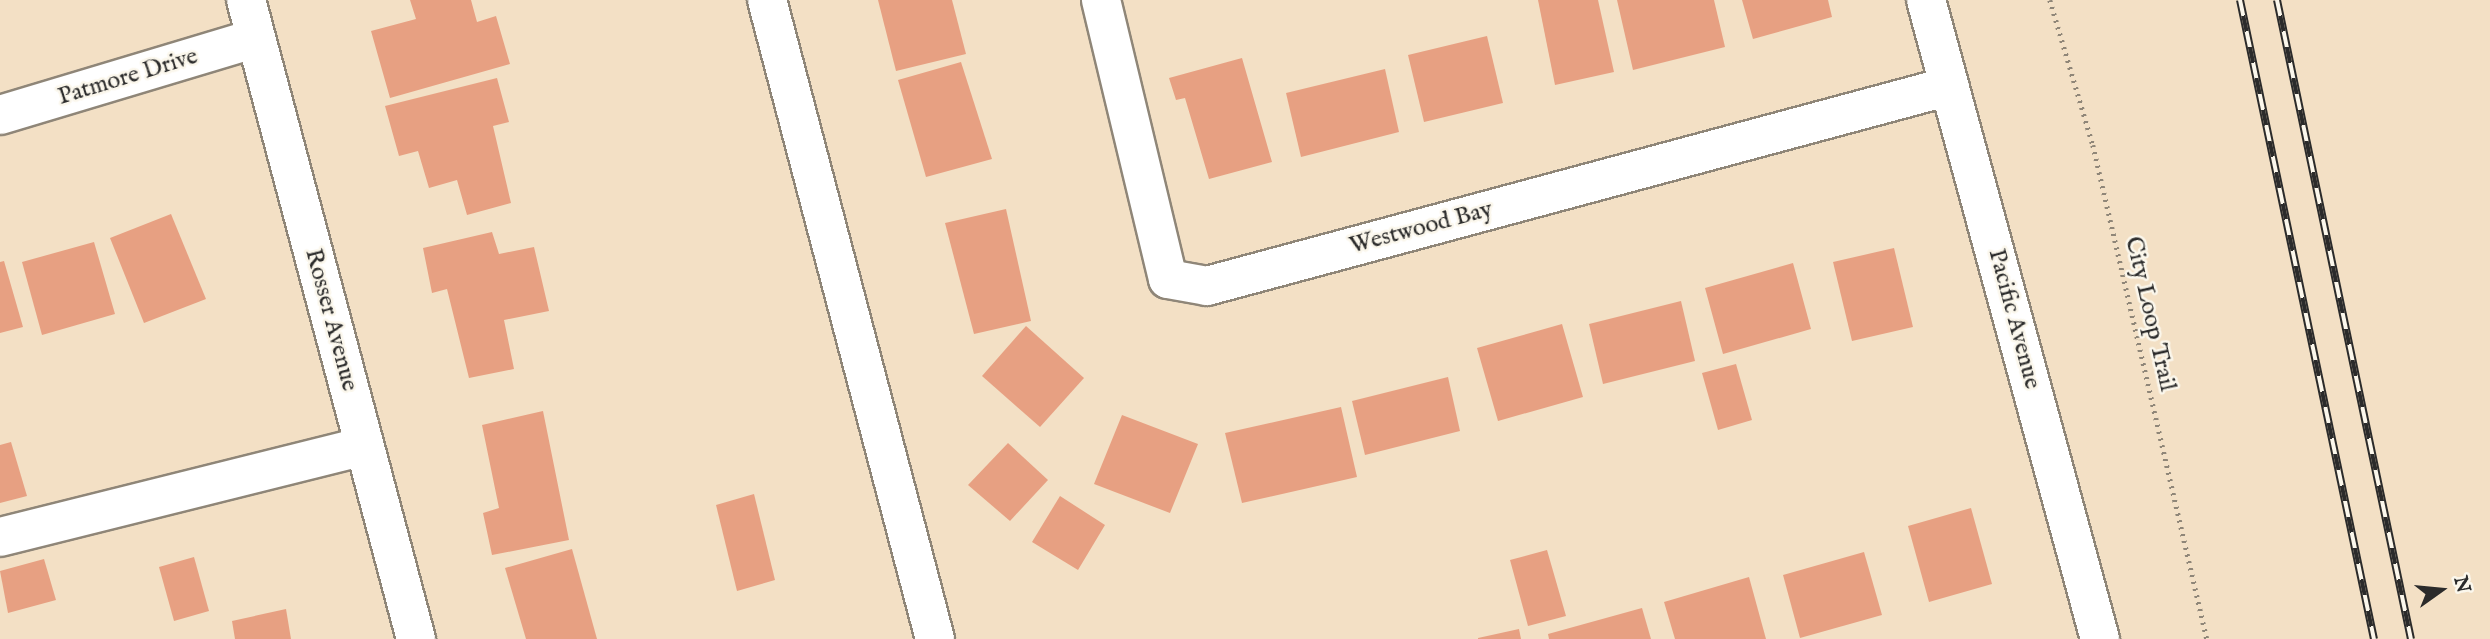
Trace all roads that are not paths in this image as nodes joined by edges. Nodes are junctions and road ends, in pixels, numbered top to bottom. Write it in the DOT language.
graph roads {
  1 [pos="246,0"];
  2 [pos="767,0"];
  3 [pos="1101,0"];
  4 [pos="1926,0"];
  5 [pos="256,38"];
  6 [pos="1950,86"];
  7 [pos="0,115"];
  8 [pos="364,446"];
  9 [pos="0,537"];
  10 [pos="416,639"];
  11 [pos="935,639"];
  12 [pos="2100,639"];
  1 -- 5 [label="street, Rosser Avenue"];
  2 -- 11 [label="street"];
  3 -- 6 [label="street, Westwood Bay"];
  4 -- 6 [label="street, Pacific Avenue"];
  5 -- 7 [label="street, Patmore Drive"];
  5 -- 8 [label="street, Rosser Avenue"];
  6 -- 12 [label="street, Pacific Avenue"];
  8 -- 9 [label="street"];
  8 -- 10 [label="street, Rosser Avenue"];
}
